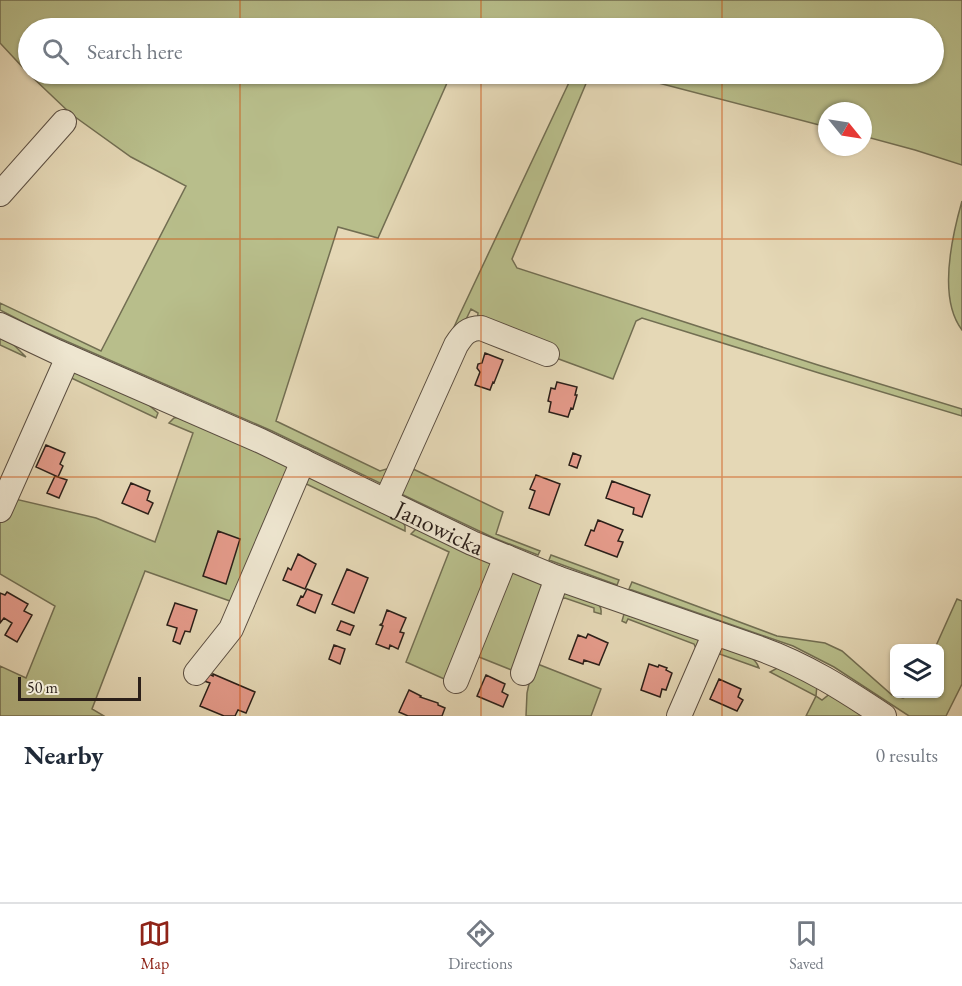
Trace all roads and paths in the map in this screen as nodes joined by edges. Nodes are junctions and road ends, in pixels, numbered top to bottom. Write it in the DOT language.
graph roads {
  1 [pos="64,122"];
  2 [pos="0,194"];
  3 [pos="0,325"];
  4 [pos="547,354"];
  5 [pos="62,355"];
  6 [pos="303,461"];
  7 [pos="0,478"];
  8 [pos="386,501"];
  9 [pos="0,510"];
  10 [pos="506,557"];
  11 [pos="557,578"];
  12 [pos="715,633"];
  13 [pos="196,673"];
  14 [pos="524,673"];
  15 [pos="456,681"];
  16 [pos="679,716"];
  17 [pos="884,716"];
  1 -- 2 [label="street"];
  3 -- 5 [label="street, Janowicka"];
  4 -- 8 [label="street"];
  5 -- 6 [label="street, Janowicka"];
  5 -- 7 [label="street"];
  5 -- 9 [label="street"];
  6 -- 8 [label="street, Janowicka"];
  6 -- 13 [label="street"];
  8 -- 10 [label="street, Janowicka"];
  10 -- 11 [label="street, Janowicka"];
  10 -- 15 [label="street"];
  11 -- 12 [label="street, Janowicka"];
  11 -- 14 [label="street"];
  12 -- 16 [label="street"];
  12 -- 17 [label="street, Janowicka"];
}
